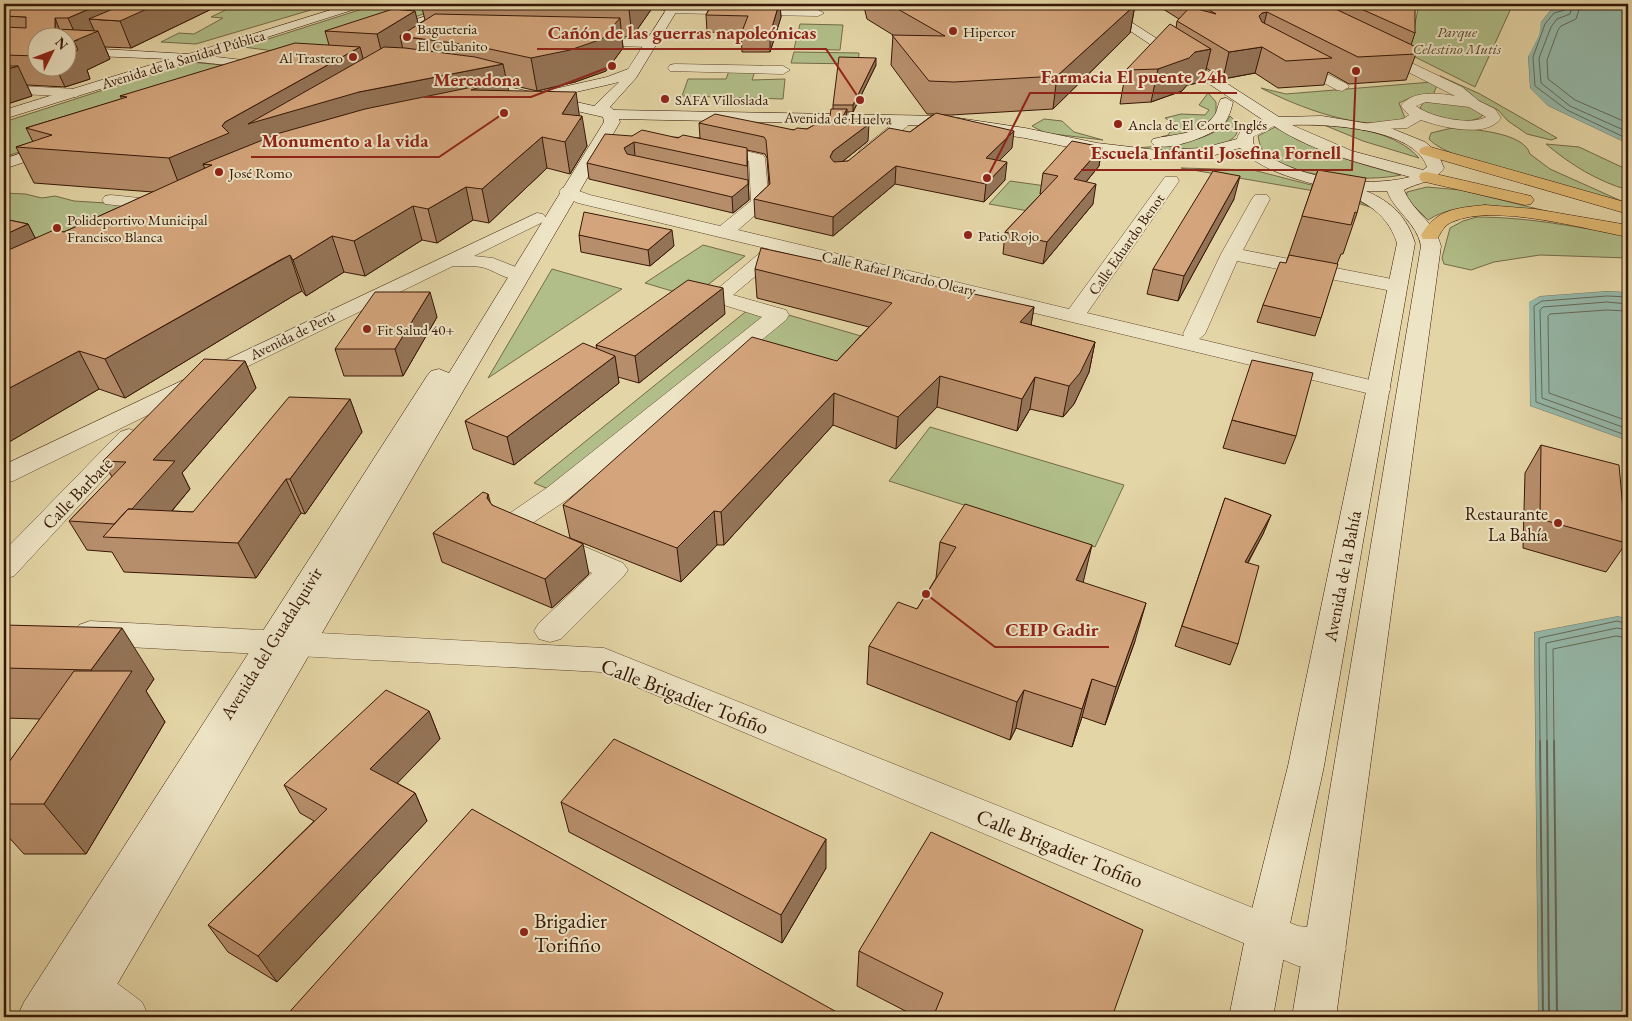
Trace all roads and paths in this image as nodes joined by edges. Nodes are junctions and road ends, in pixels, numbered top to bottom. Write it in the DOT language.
graph roads {
  1 [pos="361,4"];
  2 [pos="470,4"];
  3 [pos="1096,4"];
  4 [pos="1118,4"];
  5 [pos="673,7"];
  6 [pos="818,13"];
  7 [pos="388,33"];
  8 [pos="421,35"];
  9 [pos="104,38"];
  10 [pos="371,39"];
  11 [pos="574,42"];
  12 [pos="650,43"];
  13 [pos="1366,45"];
  14 [pos="78,46"];
  15 [pos="88,46"];
  16 [pos="1184,46"];
  17 [pos="78,51"];
  18 [pos="205,52"];
  19 [pos="1284,56"];
  20 [pos="189,57"];
  21 [pos="281,66"];
  22 [pos="675,68"];
  23 [pos="783,70"];
  24 [pos="631,72"];
  25 [pos="1209,78"];
  26 [pos="252,80"];
  27 [pos="455,80"];
  28 [pos="1342,87"];
  29 [pos="4,89"];
  30 [pos="1256,91"];
  31 [pos="76,92"];
  32 [pos="537,97"];
  33 [pos="1226,102"];
  34 [pos="1474,104"];
  35 [pos="500,105"];
  36 [pos="1293,105"];
  37 [pos="610,114"];
  38 [pos="1419,115"];
  39 [pos="4,116"];
  40 [pos="906,120"];
  41 [pos="1301,120"];
  42 [pos="1276,122"];
  43 [pos="1448,123"];
  44 [pos="1351,124"];
  45 [pos="1368,127"];
  46 [pos="1247,136"];
  47 [pos="1062,140"];
  48 [pos="68,142"];
  49 [pos="691,144"];
  50 [pos="1422,148"];
  51 [pos="854,163"];
  52 [pos="4,164"];
  53 [pos="1274,166"];
  54 [pos="1419,178"];
  55 [pos="1171,181"];
  56 [pos="1322,181"];
  57 [pos="740,186"];
  58 [pos="561,191"];
  59 [pos="759,191"];
  60 [pos="1261,199"];
  61 [pos="111,200"];
  62 [pos="1628,211"];
  63 [pos="538,218"];
  64 [pos="151,219"];
  65 [pos="1628,224"];
  66 [pos="728,229"];
  67 [pos="1628,231"];
  68 [pos="1430,235"];
  69 [pos="1231,254"];
  70 [pos="769,255"];
  71 [pos="449,260"];
  72 [pos="512,272"];
  73 [pos="1387,284"];
  74 [pos="1078,311"];
  75 [pos="1194,334"];
  76 [pos="1380,384"];
  77 [pos="170,394"];
  78 [pos="47,454"];
  79 [pos="109,459"];
  80 [pos="4,475"];
  81 [pos="4,569"];
  82 [pos="550,631"];
  83 [pos="62,632"];
  84 [pos="285,644"];
  85 [pos="1267,933"];
  86 [pos="1325,949"];
  87 [pos="83,1004"];
  88 [pos="39,1017"];
  89 [pos="127,1017"];
  90 [pos="1251,1017"];
  91 [pos="1314,1017"];
  1 -- 18 [label="street, Avenida de la Sanidad Pública"];
  2 -- 7 [label="street"];
  3 -- 25 [label="street"];
  4 -- 16 [label="street"];
  5 -- 6 [label="street"];
  5 -- 12 [label="street, Avenida del Guadalquivir"];
  7 -- 8 [label="street"];
  7 -- 10 [label="street"];
  9 -- 15 [label="street"];
  11 -- 12 [label="street"];
  12 -- 24 [label="street, Avenida del Guadalquivir"];
  13 -- 34 [label="street"];
  14 -- 15 [label="street"];
  15 -- 18 [label="street"];
  17 -- 20 [label="street"];
  18 -- 20 [label="street, Avenida de la Sanidad Pública"];
  18 -- 21 [label="street"];
  19 -- 28 [label="street"];
  20 -- 21 [label="street"];
  20 -- 31 [label="street, Avenida de la Sanidad Pública"];
  21 -- 26 [label="street"];
  22 -- 23 [label="street"];
  24 -- 32 [label="street"];
  24 -- 37 [label="street, Avenida del Guadalquivir"];
  25 -- 33 [label="street"];
  25 -- 42 [label="street"];
  27 -- 32 [label="street, Avenida de Huelva"];
  29 -- 31 [label="street"];
  30 -- 41 [label="street"];
  31 -- 39 [label="street, Avenida de la Sanidad Pública"];
  32 -- 35 [label="street"];
  32 -- 37 [label="street, Avenida de Huelva"];
  33 -- 46 [label="street"];
  33 -- 47 [label="street"];
  34 -- 38 [label="street"];
  34 -- 43 [label="street"];
  36 -- 44 [label="street"];
  37 -- 40 [label="street, Avenida de Huelva"];
  37 -- 58 [label="street, Avenida del Guadalquivir"];
  38 -- 43 [label="street"];
  38 -- 45 [label="street"];
  40 -- 47 [label="street, Avenida de Huelva"];
  40 -- 51 [label="street"];
  40 -- 53 [label="street, Avenida de Huelva"];
  41 -- 42 [label="street, Avenida de Huelva"];
  41 -- 44 [label="street, Avenida de Huelva"];
  41 -- 54 [label="street"];
  42 -- 46 [label="street, Avenida de Huelva"];
  42 -- 54 [label="street"];
  43 -- 50 [label="street"];
  44 -- 45 [label="street"];
  45 -- 50 [label="street"];
  46 -- 47 [label="street, Avenida de Huelva"];
  46 -- 53 [label="street"];
  48 -- 52 [label="street"];
  49 -- 59 [label="street"];
  50 -- 54 [label="street"];
  50 -- 62 [label="highway"];
  53 -- 56 [label="street"];
  54 -- 56 [label="street"];
  54 -- 62 [label="highway"];
  54 -- 65 [label="highway"];
  54 -- 68 [label="street"];
  55 -- 74 [label="street, Calle Eduardo Benot"];
  56 -- 76 [label="street, Avenida de la Bahía"];
  57 -- 59 [label="street"];
  58 -- 63 [label="street, Avenida del Guadalquivir"];
  58 -- 66 [label="street, Calle Rafael Picardo Oleary"];
  58 -- 72 [label="street, Avenida del Guadalquivir"];
  59 -- 66 [label="street"];
  60 -- 69 [label="street"];
  61 -- 64 [label="street"];
  63 -- 71 [label="street, Avenida de Perú"];
  63 -- 72 [label="street, Avenida del Guadalquivir"];
  66 -- 74 [label="street, Calle Rafael Picardo Oleary"];
  67 -- 68 [label="highway"];
  68 -- 86 [label="street, Avenida de la Bahía"];
  69 -- 73 [label="street"];
  69 -- 75 [label="street"];
  70 -- 82 [label="street"];
  71 -- 72 [label="street"];
  71 -- 77 [label="street, Avenida de Perú"];
  72 -- 84 [label="street, Avenida del Guadalquivir"];
  74 -- 75 [label="street, Calle Rafael Picardo Oleary"];
  74 -- 76 [label="street, Calle Rafael Picardo Oleary"];
  75 -- 76 [label="street, Calle Rafael Picardo Oleary"];
  76 -- 85 [label="street, Avenida de la Bahía"];
  77 -- 78 [label="street, Avenida de Perú"];
  77 -- 79 [label="street, Calle Barbate"];
  78 -- 79 [label="street, Avenida de Perú"];
  78 -- 80 [label="street, Avenida de Perú"];
  79 -- 81 [label="street, Calle Barbate"];
  83 -- 84 [label="street, Calle Brigadier Tofiño"];
  84 -- 85 [label="street, Calle Brigadier Tofiño"];
  84 -- 87 [label="street, Avenida del Guadalquivir"];
  84 -- 88 [label="street, Avenida del Guadalquivir"];
  85 -- 86 [label="street, Calle Brigadier Tofiño"];
  85 -- 90 [label="street, Avenida de la Bahía"];
  86 -- 91 [label="street, Avenida de la Bahía"];
  87 -- 89 [label="street"];
}
